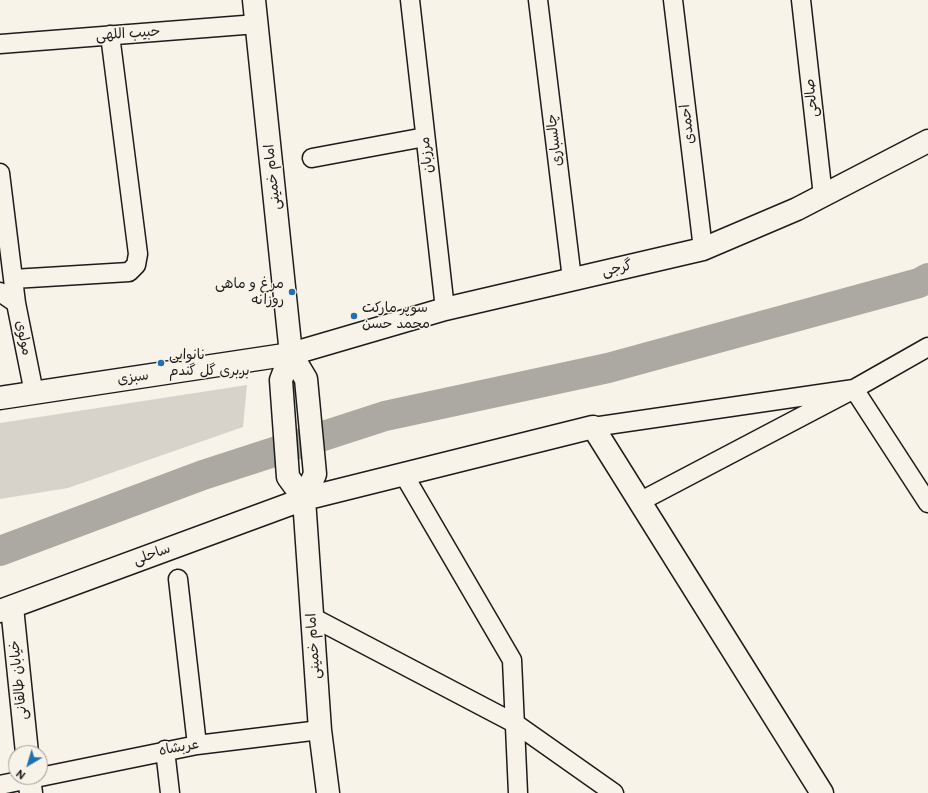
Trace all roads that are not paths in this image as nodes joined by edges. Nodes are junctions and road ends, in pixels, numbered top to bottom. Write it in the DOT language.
graph roads {
  1 [pos="254,0"];
  2 [pos="410,0"];
  3 [pos="538,0"];
  4 [pos="673,0"];
  5 [pos="801,0"];
  6 [pos="257,24"];
  7 [pos="110,35"];
  8 [pos="0,44"];
  9 [pos="425,137"];
  10 [pos="928,141"];
  11 [pos="312,158"];
  12 [pos="0,174"];
  13 [pos="823,196"];
  14 [pos="703,249"];
  15 [pos="13,279"];
  16 [pos="572,280"];
  17 [pos="0,292"];
  18 [pos="16,303"];
  19 [pos="445,309"];
  20 [pos="928,346"];
  21 [pos="291,354"];
  22 [pos="854,389"];
  23 [pos="34,393"];
  24 [pos="0,398"];
  25 [pos="593,427"];
  26 [pos="404,475"];
  27 [pos="304,499"];
  28 [pos="640,501"];
  29 [pos="928,503"];
  30 [pos="178,580"];
  31 [pos="6,609"];
  32 [pos="312,617"];
  33 [pos="516,724"];
  34 [pos="320,730"];
  35 [pos="26,745"];
  36 [pos="197,745"];
  37 [pos="166,750"];
  38 [pos="48,778"];
  39 [pos="170,793"];
  40 [pos="328,793"];
  41 [pos="518,793"];
  42 [pos="614,793"];
  43 [pos="822,793"];
  1 -- 6 [label="main road, امام خمینی"];
  2 -- 9 [label="street, مرزبان"];
  3 -- 16 [label="street, چالسباری"];
  4 -- 14 [label="street, احمدی"];
  5 -- 13 [label="street, صالحی"];
  6 -- 7 [label="street, حبیب اللهی"];
  6 -- 21 [label="main road, امام خمینی"];
  7 -- 8 [label="street, حبیب اللهی"];
  7 -- 15 [label="street"];
  9 -- 11 [label="street"];
  9 -- 19 [label="street, مرزبان"];
  10 -- 13 [label="main road, گرجی"];
  12 -- 15 [label="street"];
  13 -- 14 [label="main road, گرجی"];
  14 -- 16 [label="main road, گرجی"];
  15 -- 18 [label="street"];
  16 -- 19 [label="main road, گرجی"];
  17 -- 18 [label="street, مولوی"];
  18 -- 23 [label="street, مولوی"];
  19 -- 21 [label="main road, گرجی"];
  20 -- 22 [label="street"];
  21 -- 23 [label="main road, سبزی"];
  21 -- 27 [label="main road"];
  21 -- 27 [label="main road"];
  22 -- 25 [label="street"];
  22 -- 28 [label="street"];
  22 -- 29 [label="street"];
  23 -- 24 [label="main road, سبزی"];
  25 -- 26 [label="main road, ساحلی"];
  25 -- 28 [label="main road"];
  26 -- 27 [label="main road, ساحلی"];
  26 -- 33 [label="street"];
  27 -- 31 [label="main road, ساحلی"];
  27 -- 32 [label="main road, امام خمینی"];
  28 -- 43 [label="main road"];
  30 -- 36 [label="street"];
  31 -- 35 [label="main road, خیابان طالقانی"];
  32 -- 33 [label="street"];
  32 -- 34 [label="main road, امام خمینی"];
  33 -- 41 [label="street"];
  33 -- 42 [label="street"];
  34 -- 36 [label="street, عربشاه"];
  34 -- 40 [label="main road, امام خمینی"];
  36 -- 37 [label="street, عربشاه"];
  37 -- 38 [label="street, عربشاه"];
  37 -- 39 [label="street"];
}
